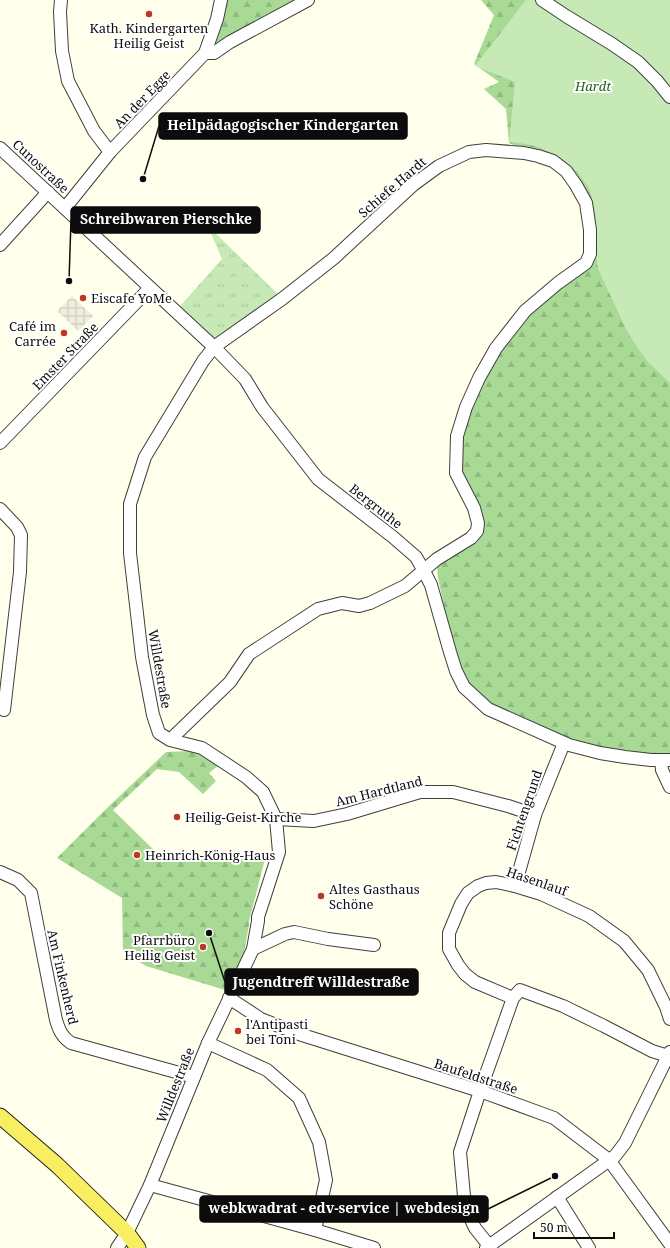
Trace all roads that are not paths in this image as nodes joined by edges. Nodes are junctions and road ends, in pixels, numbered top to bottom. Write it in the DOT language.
graph roads {
  1 [pos="61,0"];
  2 [pos="221,0"];
  3 [pos="308,0"];
  4 [pos="542,0"];
  5 [pos="206,53"];
  6 [pos="670,97"];
  7 [pos="0,148"];
  8 [pos="110,152"];
  9 [pos="48,192"];
  10 [pos="65,208"];
  11 [pos="0,244"];
  12 [pos="150,288"];
  13 [pos="214,347"];
  14 [pos="0,443"];
  15 [pos="0,509"];
  16 [pos="424,570"];
  17 [pos="4,710"];
  18 [pos="170,740"];
  19 [pos="564,743"];
  20 [pos="666,760"];
  21 [pos="670,787"];
  22 [pos="535,815"];
  23 [pos="276,819"];
  24 [pos="1,872"];
  25 [pos="515,886"];
  26 [pos="374,945"];
  27 [pos="253,949"];
  28 [pos="229,998"];
  29 [pos="513,998"];
  30 [pos="670,1019"];
  31 [pos="208,1043"];
  32 [pos="669,1054"];
  33 [pos="194,1077"];
  34 [pos="480,1091"];
  35 [pos="0,1116"];
  36 [pos="609,1160"];
  37 [pos="150,1185"];
  38 [pos="557,1197"];
  39 [pos="315,1230"];
  40 [pos="127,1233"];
  41 [pos="670,1244"];
  42 [pos="489,1247"];
  43 [pos="117,1248"];
  44 [pos="138,1248"];
  45 [pos="374,1248"];
  46 [pos="589,1248"];
  1 -- 8 [label="street"];
  2 -- 5 [label="street, An der Egge"];
  3 -- 5 [label="street"];
  4 -- 6 [label="street"];
  5 -- 8 [label="street, An der Egge"];
  7 -- 9 [label="street, Cunostraße"];
  8 -- 10 [label="street, An der Egge"];
  9 -- 10 [label="street, Cunostraße"];
  9 -- 11 [label="street"];
  10 -- 12 [label="street, Cunostraße"];
  12 -- 13 [label="street, Bergruthe"];
  12 -- 14 [label="street, Emster Straße"];
  13 -- 16 [label="street, Bergruthe"];
  13 -- 16 [label="street, Schiefe Hardt"];
  13 -- 18 [label="street, Willdestraße"];
  15 -- 17 [label="street"];
  16 -- 18 [label="street"];
  16 -- 19 [label="street, Bergruthe"];
  18 -- 23 [label="street, Willdestraße"];
  19 -- 20 [label="street, Bergruthe"];
  19 -- 22 [label="street, Fichtengrund"];
  20 -- 21 [label="street"];
  22 -- 23 [label="street, Am Hardtland"];
  22 -- 25 [label="street, Fichtengrund"];
  23 -- 27 [label="street, Willdestraße"];
  24 -- 33 [label="street, Am Finkenherd"];
  25 -- 29 [label="street, Hasenlauf"];
  25 -- 30 [label="street, Hasenlauf"];
  26 -- 27 [label="street"];
  27 -- 28 [label="street, Willdestraße"];
  28 -- 31 [label="street, Willdestraße"];
  28 -- 34 [label="street, Baufeldstraße"];
  29 -- 32 [label="street"];
  29 -- 34 [label="street"];
  31 -- 33 [label="street, Willdestraße"];
  31 -- 39 [label="street"];
  32 -- 36 [label="street"];
  33 -- 37 [label="street, Willdestraße"];
  34 -- 36 [label="street, Baufeldstraße"];
  34 -- 42 [label="street"];
  35 -- 40 [label="main road"];
  36 -- 38 [label="street"];
  36 -- 41 [label="street, Baufeldstraße"];
  37 -- 39 [label="street"];
  37 -- 40 [label="street, Willdestraße"];
  38 -- 42 [label="street"];
  38 -- 46 [label="street"];
  39 -- 45 [label="street"];
  40 -- 43 [label="street, Willdestraße"];
  40 -- 44 [label="main road"];
}
